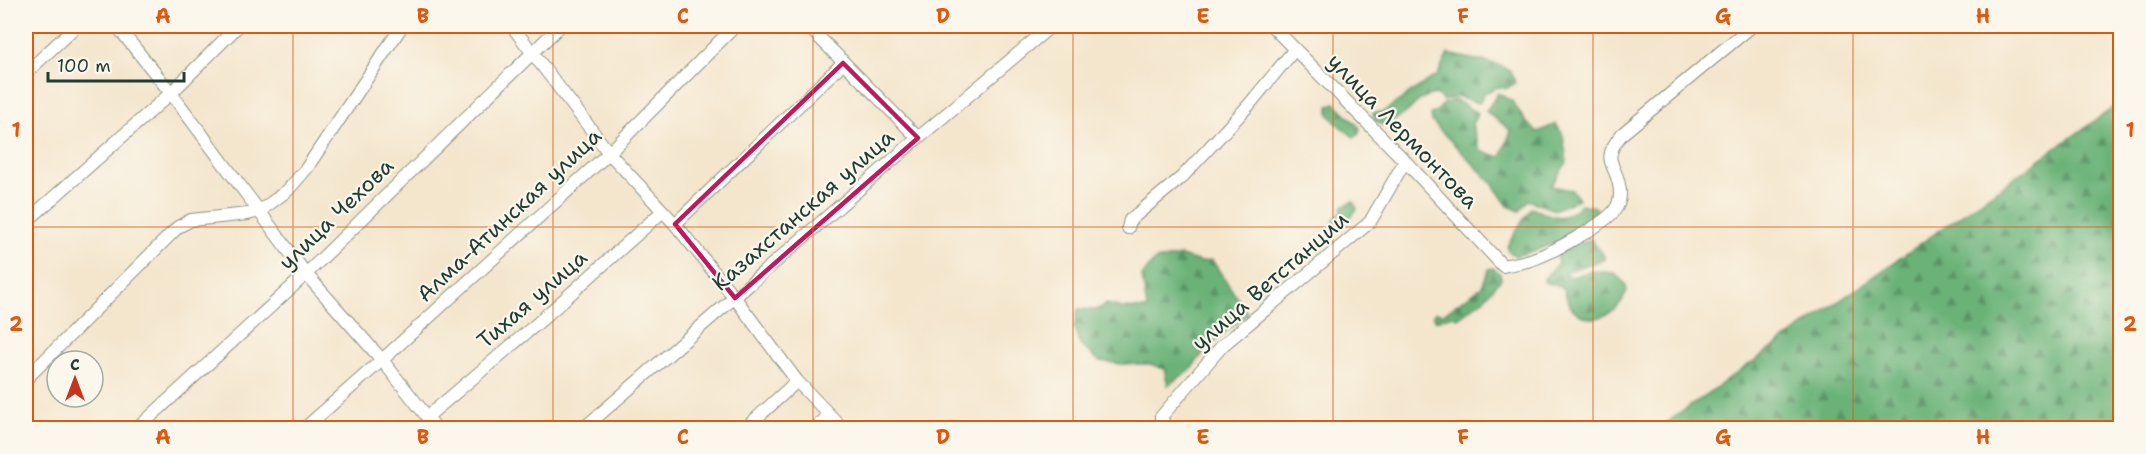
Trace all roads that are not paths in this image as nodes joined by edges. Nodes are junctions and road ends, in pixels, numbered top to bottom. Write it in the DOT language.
graph roads {
  1 [pos="76,26"];
  2 [pos="117,26"];
  3 [pos="238,26"];
  4 [pos="402,26"];
  5 [pos="512,26"];
  6 [pos="560,26"];
  7 [pos="735,26"];
  8 [pos="808,26"];
  9 [pos="1051,26"];
  10 [pos="1272,26"];
  11 [pos="1752,26"];
  12 [pos="1295,49"];
  13 [pos="531,53"];
  14 [pos="843,63"];
  15 [pos="26,73"];
  16 [pos="171,93"];
  17 [pos="918,138"];
  18 [pos="609,153"];
  19 [pos="1405,161"];
  20 [pos="260,211"];
  21 [pos="663,211"];
  22 [pos="26,222"];
  23 [pos="675,224"];
  24 [pos="1128,228"];
  25 [pos="306,274"];
  26 [pos="735,298"];
  27 [pos="382,360"];
  28 [pos="26,379"];
  29 [pos="797,381"];
  30 [pos="828,416"];
  31 [pos="428,417"];
  32 [pos="138,429"];
  33 [pos="304,429"];
  34 [pos="436,429"];
  35 [pos="584,429"];
  36 [pos="746,429"];
  37 [pos="816,429"];
  38 [pos="842,429"];
  39 [pos="1166,429"];
  1 -- 15 [label="street"];
  2 -- 16 [label="street"];
  3 -- 16 [label="street"];
  4 -- 20 [label="street"];
  5 -- 13 [label="street"];
  6 -- 13 [label="street, улица Чехова"];
  7 -- 18 [label="street, Алма-Атинская улица"];
  8 -- 14 [label="street"];
  9 -- 17 [label="street, Казахстанская улица"];
  10 -- 12 [label="street, улица Лермонтова"];
  11 -- 19 [label="street, улица Лермонтова"];
  12 -- 19 [label="street, улица Лермонтова"];
  12 -- 24 [label="street"];
  13 -- 18 [label="street"];
  13 -- 25 [label="street, улица Чехова"];
  14 -- 17 [label="street"];
  14 -- 23 [label="street"];
  16 -- 20 [label="street"];
  16 -- 22 [label="street"];
  17 -- 26 [label="street, Казахстанская улица"];
  18 -- 21 [label="street"];
  18 -- 27 [label="street, Алма-Атинская улица"];
  19 -- 39 [label="street, улица Ветстанции"];
  20 -- 25 [label="street"];
  20 -- 28 [label="street"];
  21 -- 23 [label="street"];
  21 -- 31 [label="street, Тихая улица"];
  23 -- 26 [label="street"];
  25 -- 27 [label="street"];
  25 -- 32 [label="street, улица Чехова"];
  26 -- 29 [label="street"];
  26 -- 35 [label="street, Казахстанская улица"];
  27 -- 31 [label="street"];
  27 -- 33 [label="street, Алма-Атинская улица"];
  29 -- 30 [label="street"];
  29 -- 36 [label="street"];
  30 -- 37 [label="street"];
  30 -- 38 [label="street"];
  31 -- 34 [label="street"];
}
